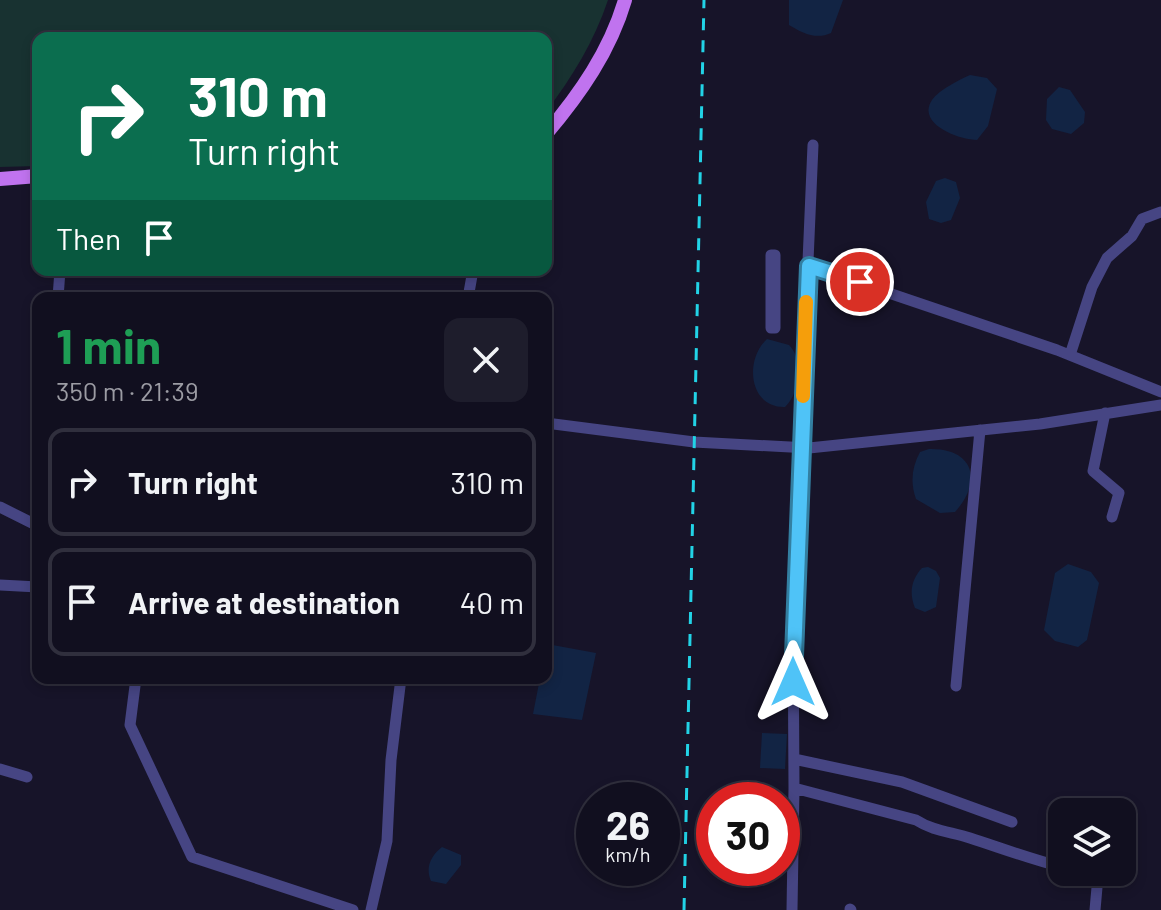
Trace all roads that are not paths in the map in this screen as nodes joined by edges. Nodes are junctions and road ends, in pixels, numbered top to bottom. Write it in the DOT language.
graph roads {
  1 [pos="625,0"];
  2 [pos="552,126"];
  3 [pos="813,145"];
  4 [pos="32,176"];
  5 [pos="0,179"];
  6 [pos="1161,212"];
  7 [pos="809,266"];
  8 [pos="771,328"];
  9 [pos="1070,355"];
  10 [pos="1161,392"];
  11 [pos="1161,405"];
  12 [pos="1105,413"];
  13 [pos="552,424"];
  14 [pos="980,430"];
  15 [pos="801,449"];
  16 [pos="0,507"];
  17 [pos="1112,517"];
  18 [pos="32,523"];
  19 [pos="0,585"];
  20 [pos="32,587"];
  21 [pos="135,684"];
  22 [pos="400,684"];
  23 [pos="956,686"];
  24 [pos="794,759"];
  25 [pos="0,769"];
  26 [pos="27,777"];
  27 [pos="794,782"];
  28 [pos="800,790"];
  29 [pos="1012,822"];
  30 [pos="1048,863"];
  31 [pos="792,886"];
  32 [pos="1097,886"];
  33 [pos="353,910"];
  34 [pos="371,910"];
  35 [pos="792,910"];
  36 [pos="1095,910"];
  1 -- 2 [label="main road"];
  3 -- 7 [label="street"];
  4 -- 5 [label="main road"];
  6 -- 9 [label="street"];
  7 -- 9 [label="street"];
  7 -- 15 [label="street"];
  8 -- 8 [label="street"];
  9 -- 10 [label="street"];
  11 -- 12 [label="street"];
  12 -- 14 [label="street"];
  12 -- 17 [label="street"];
  13 -- 15 [label="street"];
  14 -- 15 [label="street"];
  14 -- 23 [label="street"];
  15 -- 24 [label="street"];
  16 -- 18 [label="street"];
  19 -- 20 [label="street"];
  21 -- 33 [label="street"];
  22 -- 34 [label="street"];
  24 -- 27 [label="street"];
  24 -- 29 [label="street"];
  25 -- 26 [label="street"];
  28 -- 30 [label="street"];
  31 -- 35 [label="street"];
  32 -- 36 [label="street"];
}
